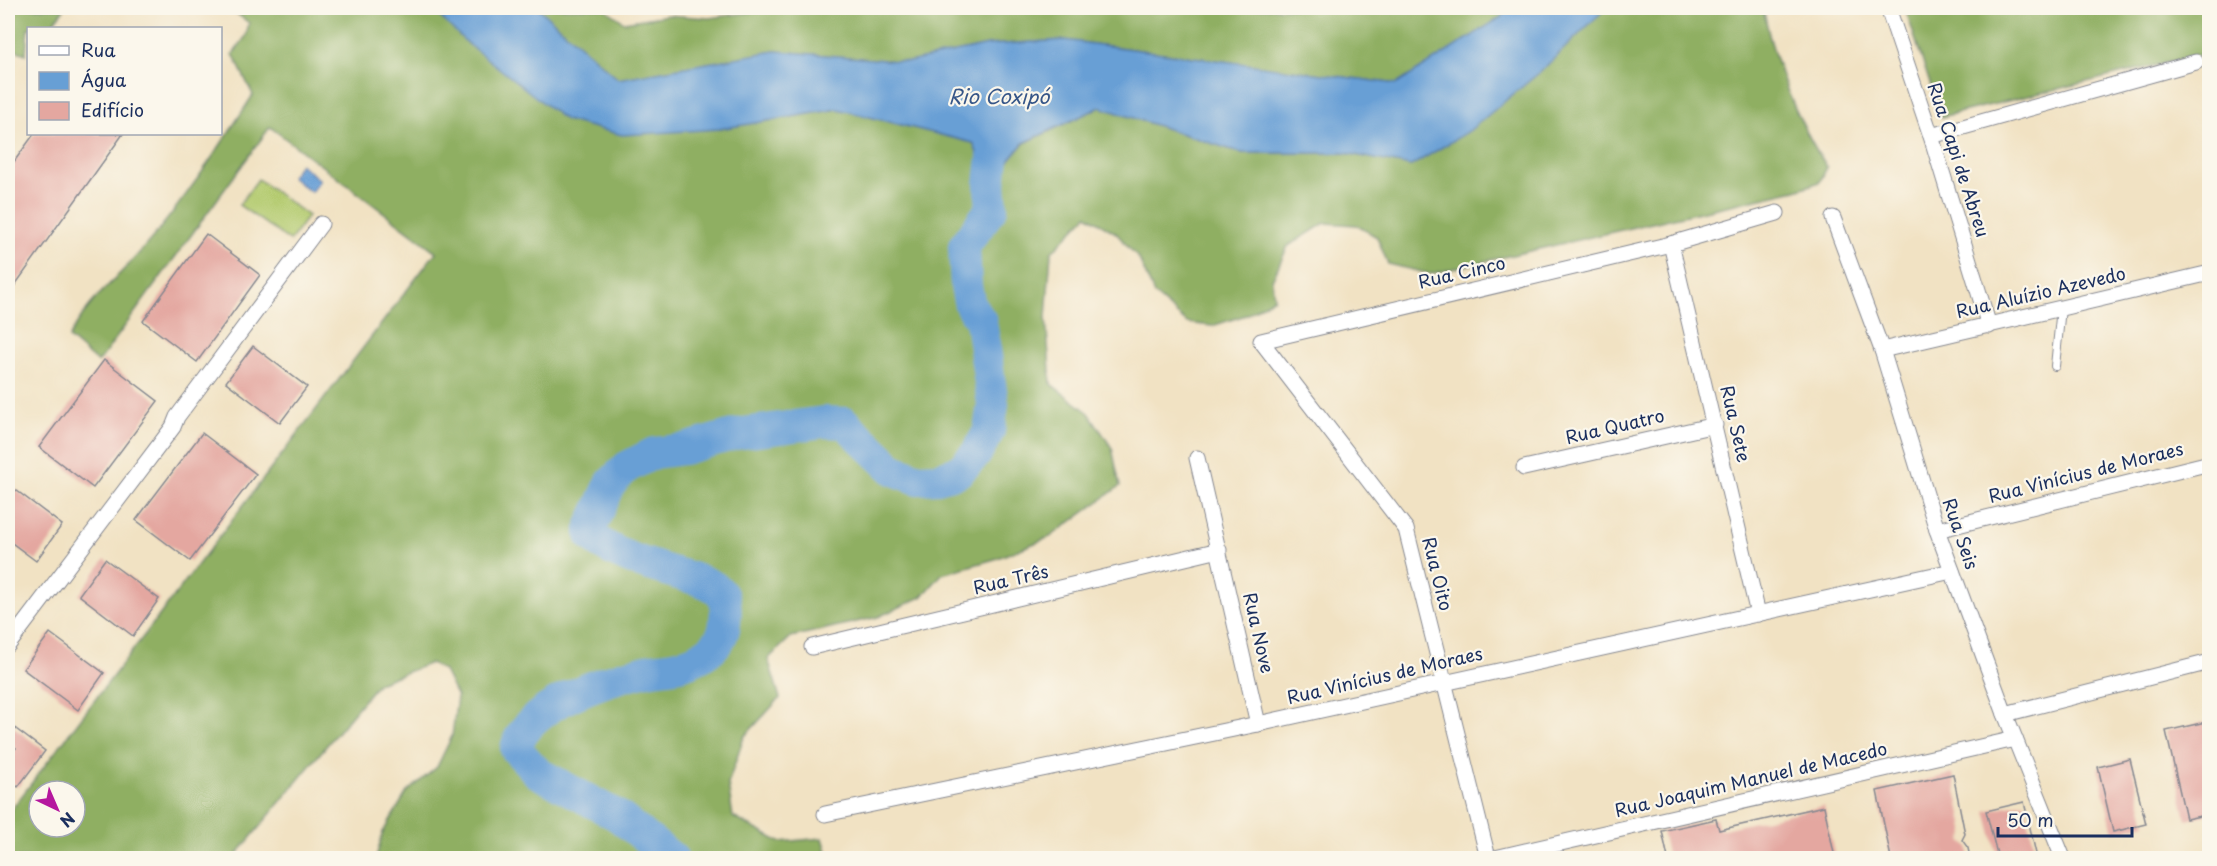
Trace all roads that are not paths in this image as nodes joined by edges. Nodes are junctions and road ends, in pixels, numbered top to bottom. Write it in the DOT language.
graph roads {
  1 [pos="1888,8"];
  2 [pos="2196,62"];
  3 [pos="1931,136"];
  4 [pos="1777,213"];
  5 [pos="1833,218"];
  6 [pos="321,224"];
  7 [pos="1671,244"];
  8 [pos="2210,273"];
  9 [pos="2061,308"];
  10 [pos="1989,326"];
  11 [pos="1261,341"];
  12 [pos="1882,350"];
  13 [pos="2055,366"];
  14 [pos="1715,425"];
  15 [pos="1197,458"];
  16 [pos="2210,463"];
  17 [pos="1524,468"];
  18 [pos="1937,530"];
  19 [pos="1219,550"];
  20 [pos="1952,571"];
  21 [pos="1758,614"];
  22 [pos="8,645"];
  23 [pos="812,647"];
  24 [pos="2210,662"];
  25 [pos="1445,682"];
  26 [pos="2005,714"];
  27 [pos="1258,724"];
  28 [pos="2015,739"];
  29 [pos="825,814"];
  30 [pos="1488,858"];
  31 [pos="1495,858"];
  32 [pos="2063,858"];
  1 -- 3 [label="street, Rua Capi de Abreu"];
  2 -- 3 [label="street"];
  3 -- 10 [label="street, Rua Capi de Abreu"];
  4 -- 7 [label="street, Rua Cinco"];
  5 -- 12 [label="street, Rua Seis"];
  6 -- 22 [label="street"];
  7 -- 11 [label="street, Rua Cinco"];
  7 -- 14 [label="street, Rua Sete"];
  8 -- 9 [label="street, Rua Aluízio Azevedo"];
  9 -- 10 [label="street, Rua Aluízio Azevedo"];
  9 -- 13 [label="lane"];
  10 -- 12 [label="street, Rua Aluízio Azevedo"];
  11 -- 25 [label="street, Rua Oito"];
  12 -- 18 [label="street, Rua Seis"];
  14 -- 17 [label="street, Rua Quatro"];
  14 -- 21 [label="street, Rua Sete"];
  15 -- 19 [label="street, Rua Nove"];
  16 -- 18 [label="street, Rua Vinícius de Moraes"];
  18 -- 20 [label="street, Rua Seis"];
  19 -- 23 [label="street, Rua Três"];
  19 -- 27 [label="street, Rua Nove"];
  20 -- 21 [label="street, Rua Vinícius de Moraes"];
  20 -- 26 [label="street, Rua Seis"];
  21 -- 25 [label="street, Rua Vinícius de Moraes"];
  24 -- 26 [label="street"];
  25 -- 27 [label="street, Rua Vinícius de Moraes"];
  25 -- 30 [label="street, Rua Oito"];
  26 -- 28 [label="street, Rua Seis"];
  27 -- 29 [label="street, Rua Vinícius de Moraes"];
  28 -- 31 [label="street, Rua Joaquim Manuel de Macedo"];
  28 -- 32 [label="street, Rua Seis"];
}
